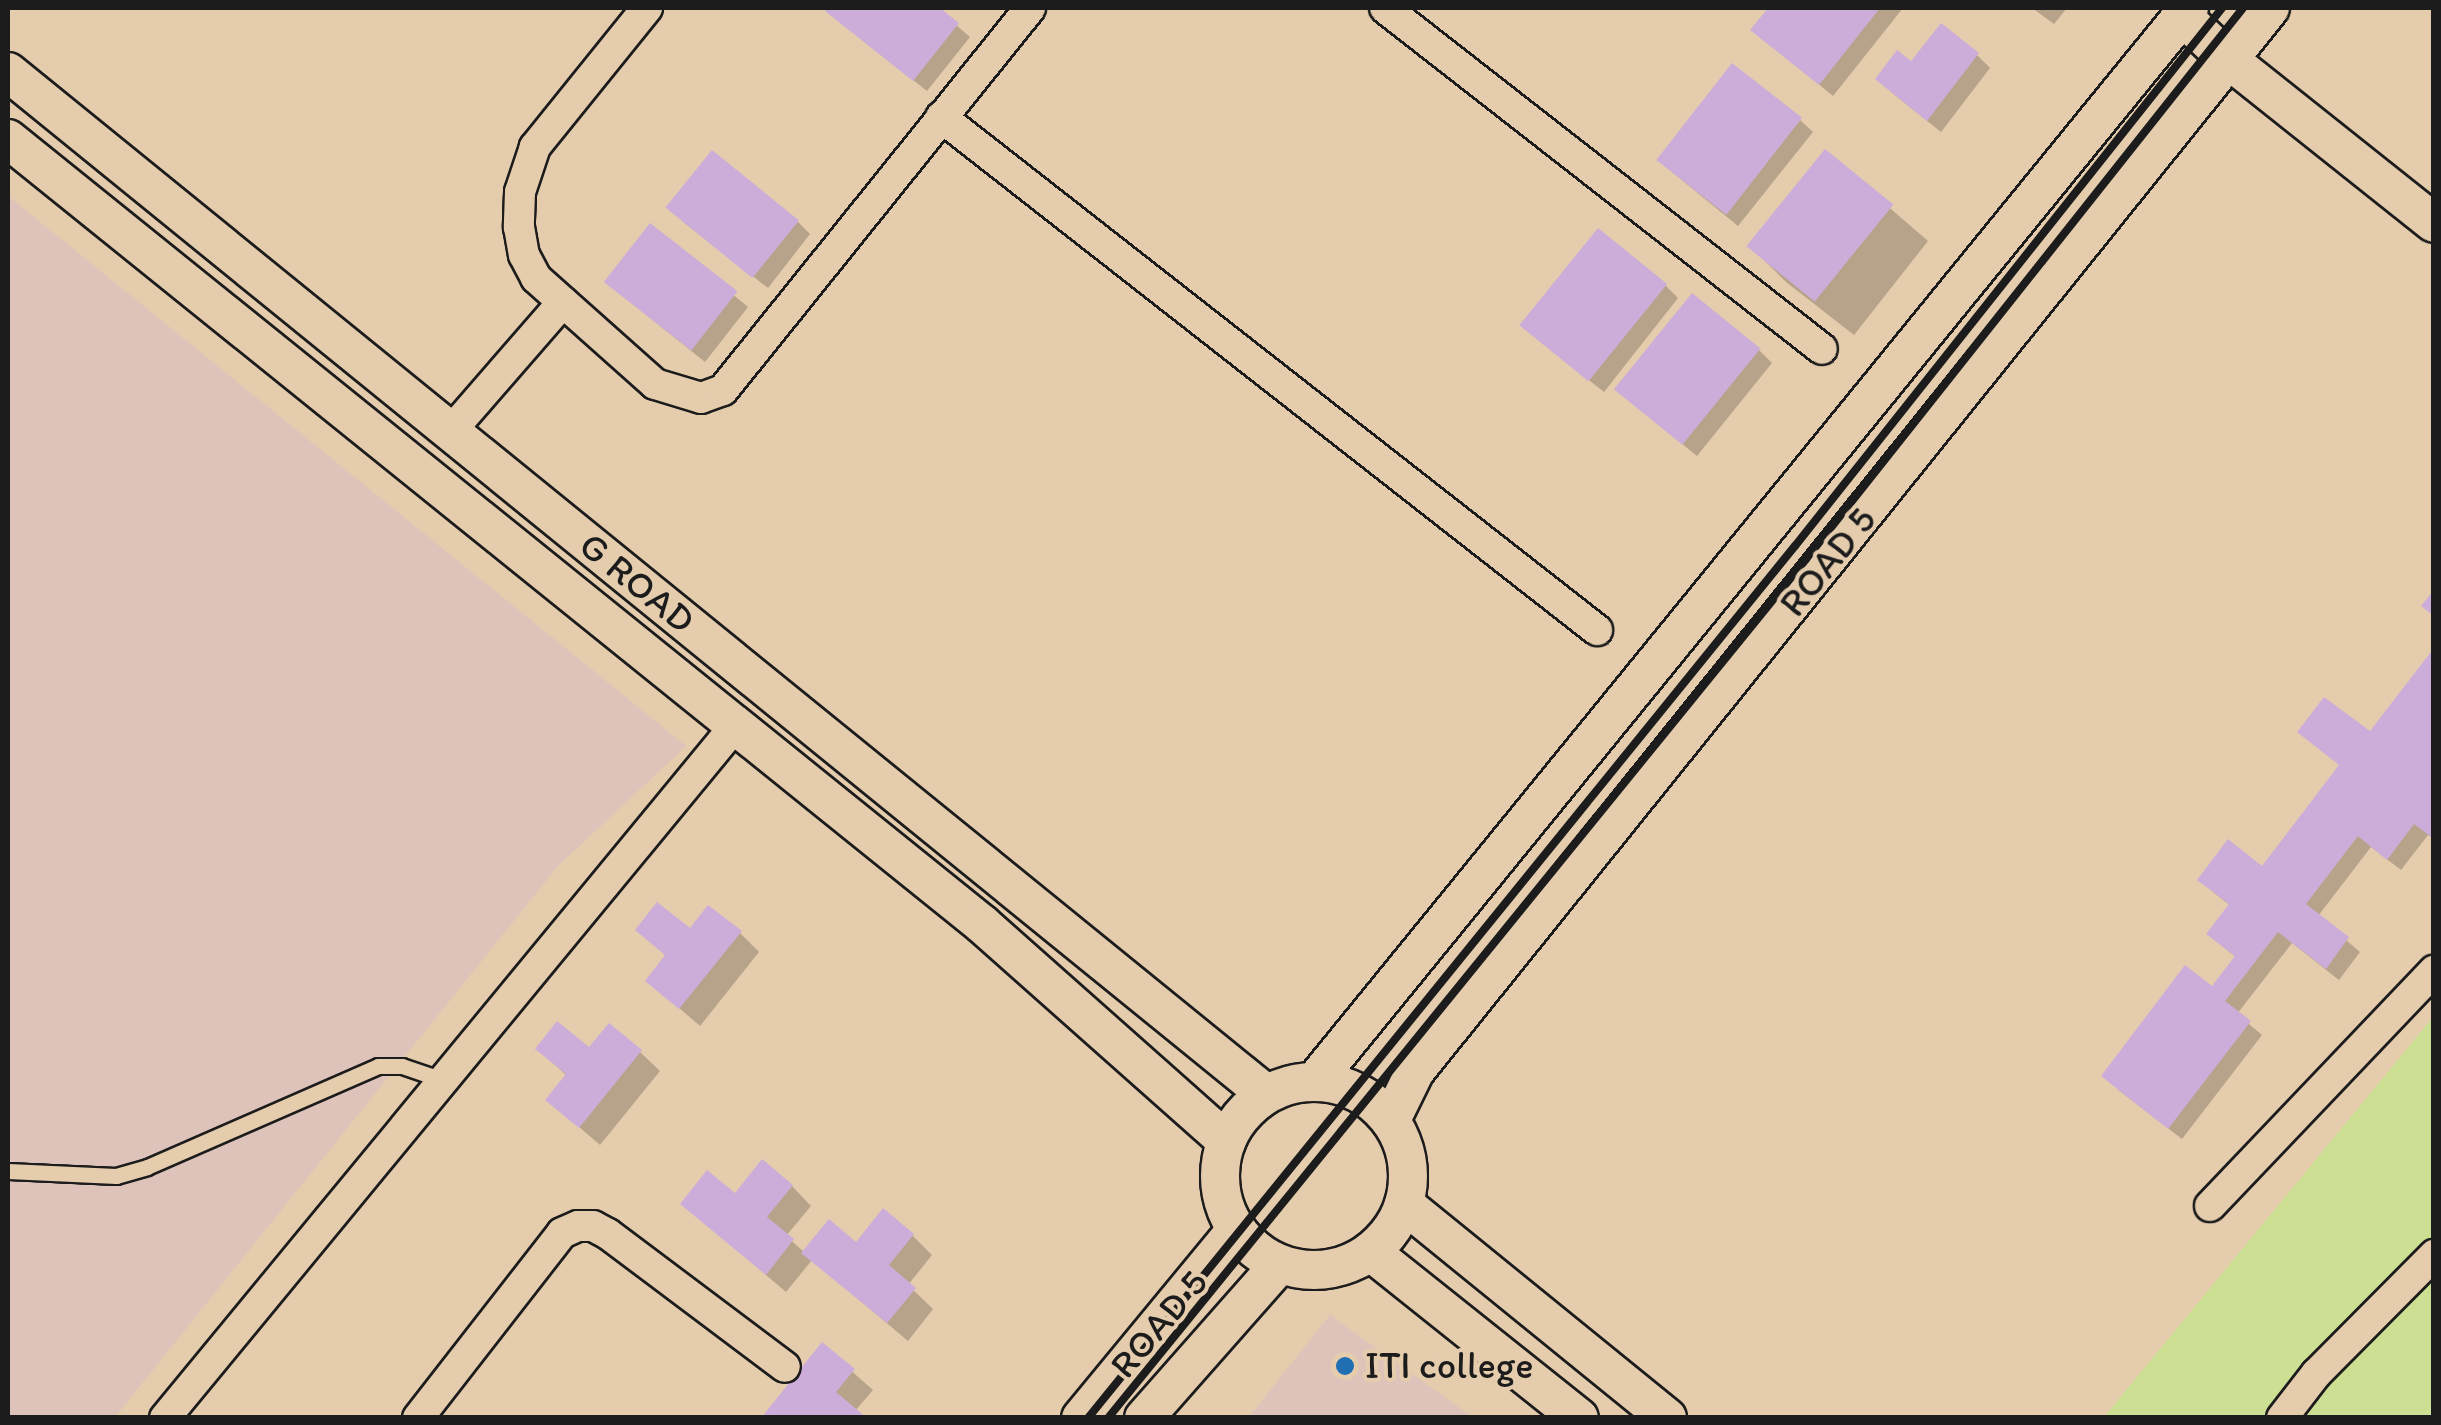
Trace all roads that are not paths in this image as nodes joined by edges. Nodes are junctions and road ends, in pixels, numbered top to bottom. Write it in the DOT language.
graph roads {
  1 [pos="646,8"];
  2 [pos="1030,8"];
  3 [pos="1385,8"];
  4 [pos="2270,8"];
  5 [pos="2186,12"];
  6 [pos="2228,59"];
  7 [pos="8,72"];
  8 [pos="941,117"];
  9 [pos="8,139"];
  10 [pos="2434,223"];
  11 [pos="563,302"];
  12 [pos="1822,349"];
  13 [pos="450,432"];
  14 [pos="1596,630"];
  15 [pos="736,726"];
  16 [pos="2434,972"];
  17 [pos="443,1080"];
  18 [pos="1315,1081"];
  19 [pos="1266,1094"];
  20 [pos="1391,1120"];
  21 [pos="1226,1141"];
  22 [pos="8,1171"];
  23 [pos="1404,1204"];
  24 [pos="2210,1206"];
  25 [pos="1236,1230"];
  26 [pos="1371,1252"];
  27 [pos="2434,1255"];
  28 [pos="1280,1264"];
  29 [pos="784,1367"];
  30 [pos="165,1418"];
  31 [pos="418,1418"];
  32 [pos="1081,1418"];
  33 [pos="1144,1418"];
  34 [pos="1578,1418"];
  35 [pos="1667,1418"];
  36 [pos="2282,1418"];
  1 -- 11 [label="street"];
  2 -- 8 [label="street"];
  3 -- 12 [label="street"];
  4 -- 6 [label="street, ROAD 5"];
  5 -- 6 [label="street"];
  5 -- 18 [label="street, ROAD 5"];
  6 -- 10 [label="street"];
  6 -- 20 [label="street, ROAD 5"];
  7 -- 13 [label="street, G ROAD"];
  8 -- 11 [label="street"];
  8 -- 14 [label="street"];
  9 -- 15 [label="street, G ROAD"];
  11 -- 13 [label="street"];
  13 -- 19 [label="street, G ROAD"];
  15 -- 17 [label="street"];
  15 -- 21 [label="street, G ROAD"];
  16 -- 24 [label="street"];
  17 -- 22 [label="lane"];
  17 -- 30 [label="street"];
  18 -- 19 [label="street"];
  18 -- 20 [label="street"];
  19 -- 21 [label="street"];
  20 -- 23 [label="street"];
  21 -- 25 [label="street"];
  23 -- 26 [label="street"];
  23 -- 35 [label="street"];
  25 -- 28 [label="street"];
  25 -- 32 [label="street, ROAD 5"];
  26 -- 28 [label="street"];
  26 -- 34 [label="street"];
  27 -- 36 [label="street"];
  28 -- 33 [label="street, ROAD 5"];
  29 -- 31 [label="street"];
}
